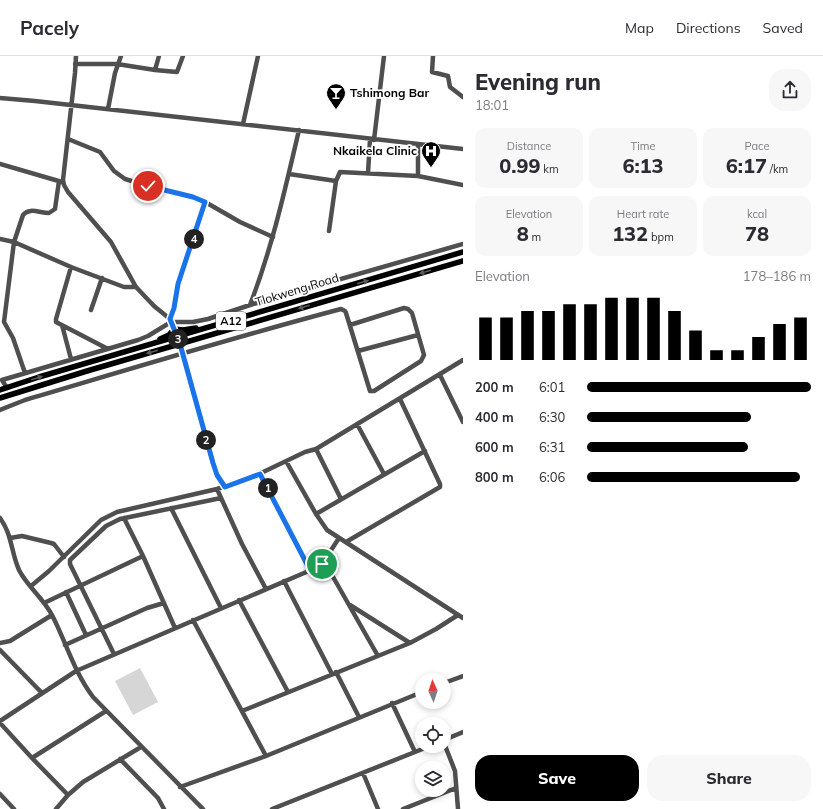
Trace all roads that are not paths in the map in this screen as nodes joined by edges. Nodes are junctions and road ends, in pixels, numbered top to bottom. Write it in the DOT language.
graph roads {
  1 [pos="76,56"];
  2 [pos="121,56"];
  3 [pos="159,56"];
  4 [pos="183,56"];
  5 [pos="258,56"];
  6 [pos="384,56"];
  7 [pos="432,56"];
  8 [pos="75,64"];
  9 [pos="117,64"];
  10 [pos="155,70"];
  11 [pos="463,97"];
  12 [pos="0,99"];
  13 [pos="72,105"];
  14 [pos="108,109"];
  15 [pos="243,124"];
  16 [pos="299,130"];
  17 [pos="68,139"];
  18 [pos="372,140"];
  19 [pos="418,144"];
  20 [pos="463,150"];
  21 [pos="0,164"];
  22 [pos="289,174"];
  23 [pos="368,174"];
  24 [pos="418,176"];
  25 [pos="336,181"];
  26 [pos="61,182"];
  27 [pos="463,185"];
  28 [pos="205,202"];
  29 [pos="329,231"];
  30 [pos="273,237"];
  31 [pos="0,239"];
  32 [pos="14,242"];
  33 [pos="463,244"];
  34 [pos="463,252"];
  35 [pos="463,261"];
  36 [pos="71,267"];
  37 [pos="102,278"];
  38 [pos="136,287"];
  39 [pos="250,305"];
  40 [pos="91,310"];
  41 [pos="170,321"];
  42 [pos="62,325"];
  43 [pos="350,325"];
  44 [pos="206,328"];
  45 [pos="174,329"];
  46 [pos="418,334"];
  47 [pos="178,337"];
  48 [pos="151,344"];
  49 [pos="180,344"];
  50 [pos="108,349"];
  51 [pos="358,351"];
  52 [pos="182,354"];
  53 [pos="71,359"];
  54 [pos="463,360"];
  55 [pos="25,373"];
  56 [pos="440,375"];
  57 [pos="7,388"];
  58 [pos="0,390"];
  59 [pos="0,398"];
  60 [pos="400,399"];
  61 [pos="0,410"];
  62 [pos="463,422"];
  63 [pos="357,424"];
  64 [pos="316,449"];
  65 [pos="425,451"];
  66 [pos="286,461"];
  67 [pos="260,474"];
  68 [pos="384,474"];
  69 [pos="225,487"];
  70 [pos="217,489"];
  71 [pos="221,498"];
  72 [pos="341,499"];
  73 [pos="171,508"];
  74 [pos="316,514"];
  75 [pos="124,518"];
  76 [pos="1,520"];
  77 [pos="10,538"];
  78 [pos="339,538"];
  79 [pos="346,542"];
  80 [pos="143,556"];
  81 [pos="64,557"];
  82 [pos="324,561"];
  83 [pos="310,570"];
  84 [pos="284,581"];
  85 [pos="81,585"];
  86 [pos="31,586"];
  87 [pos="266,589"];
  88 [pos="66,592"];
  89 [pos="239,600"];
  90 [pos="44,602"];
  91 [pos="164,603"];
  92 [pos="350,604"];
  93 [pos="221,608"];
  94 [pos="52,615"];
  95 [pos="458,615"];
  96 [pos="463,618"];
  97 [pos="193,620"];
  98 [pos="101,628"];
  99 [pos="175,628"];
  100 [pos="86,635"];
  101 [pos="0,643"];
  102 [pos="410,643"];
  103 [pos="65,645"];
  104 [pos="0,650"];
  105 [pos="114,654"];
  106 [pos="378,656"];
  107 [pos="76,670"];
  108 [pos="334,673"];
  109 [pos="463,676"];
  110 [pos="451,680"];
  111 [pos="288,692"];
  112 [pos="42,693"];
  113 [pos="415,695"];
  114 [pos="392,703"];
  115 [pos="106,711"];
  116 [pos="242,711"];
  117 [pos="359,717"];
  118 [pos="0,722"];
  119 [pos="463,732"];
  120 [pos="451,738"];
  121 [pos="141,747"];
  122 [pos="415,752"];
  123 [pos="448,753"];
  124 [pos="266,756"];
  125 [pos="32,758"];
  126 [pos="120,759"];
  127 [pos="363,773"];
  128 [pos="180,787"];
  129 [pos="456,788"];
  130 [pos="0,794"];
  131 [pos="68,795"];
  132 [pos="412,807"];
  133 [pos="14,809"];
  134 [pos="56,809"];
  135 [pos="164,809"];
  136 [pos="203,809"];
  137 [pos="272,809"];
  138 [pos="378,809"];
  139 [pos="403,809"];
  140 [pos="458,809"];
  1 -- 8 [label="street"];
  2 -- 9 [label="street"];
  3 -- 10 [label="street"];
  4 -- 10 [label="street"];
  5 -- 15 [label="street"];
  6 -- 18 [label="street"];
  7 -- 11 [label="street"];
  8 -- 9 [label="street"];
  8 -- 13 [label="street"];
  9 -- 10 [label="street"];
  9 -- 14 [label="street"];
  12 -- 13 [label="street"];
  13 -- 14 [label="street"];
  13 -- 17 [label="street"];
  14 -- 15 [label="street"];
  15 -- 16 [label="street"];
  16 -- 18 [label="street"];
  16 -- 22 [label="street"];
  17 -- 26 [label="street"];
  17 -- 28 [label="street"];
  18 -- 19 [label="street"];
  18 -- 23 [label="street"];
  19 -- 20 [label="street"];
  19 -- 24 [label="street"];
  21 -- 26 [label="street"];
  22 -- 25 [label="street"];
  22 -- 30 [label="street"];
  23 -- 24 [label="street"];
  23 -- 25 [label="street"];
  24 -- 27 [label="street"];
  25 -- 29 [label="street"];
  26 -- 32 [label="street"];
  26 -- 38 [label="street"];
  28 -- 30 [label="street"];
  28 -- 41 [label="street"];
  30 -- 39 [label="street"];
  31 -- 32 [label="street"];
  32 -- 36 [label="street"];
  32 -- 55 [label="street"];
  33 -- 39 [label="street"];
  44 -- 34 [label="main road, Tlokweng Road / A12, one-way"];
  35 -- 49 [label="main road, Tlokweng Road / A12, one-way"];
  36 -- 37 [label="street"];
  36 -- 42 [label="street"];
  37 -- 38 [label="street"];
  37 -- 40 [label="street"];
  38 -- 41 [label="street"];
  39 -- 41 [label="street"];
  41 -- 45 [label="street"];
  41 -- 50 [label="street"];
  42 -- 50 [label="street"];
  42 -- 53 [label="street"];
  43 -- 46 [label="street"];
  43 -- 51 [label="street"];
  43 -- 52 [label="street"];
  44 -- 45 [label="main road"];
  44 -- 47 [label="main road, Tlokweng Road / A12"];
  45 -- 47 [label="street"];
  45 -- 48 [label="main road"];
  46 -- 51 [label="street"];
  46 -- 51 [label="street"];
  47 -- 48 [label="main road, Tlokweng Road / A12"];
  47 -- 49 [label="street"];
  57 -- 48 [label="main road, Tlokweng Road / A12, one-way"];
  49 -- 52 [label="street"];
  49 -- 59 [label="main road, Tlokweng Road / A12, one-way"];
  50 -- 53 [label="street"];
  52 -- 61 [label="street"];
  52 -- 69 [label="street"];
  53 -- 55 [label="street"];
  54 -- 56 [label="street"];
  55 -- 57 [label="street"];
  56 -- 60 [label="street"];
  56 -- 62 [label="street"];
  57 -- 58 [label="main road, Tlokweng Road / A12"];
  60 -- 63 [label="street"];
  60 -- 65 [label="street"];
  63 -- 64 [label="street"];
  63 -- 68 [label="street"];
  64 -- 66 [label="street"];
  64 -- 72 [label="street"];
  65 -- 68 [label="street"];
  65 -- 79 [label="street"];
  66 -- 67 [label="street"];
  66 -- 74 [label="street"];
  67 -- 69 [label="street"];
  67 -- 83 [label="street"];
  68 -- 72 [label="street"];
  69 -- 70 [label="street"];
  70 -- 71 [label="street"];
  70 -- 81 [label="street"];
  71 -- 73 [label="street"];
  71 -- 87 [label="street"];
  72 -- 74 [label="street"];
  73 -- 75 [label="street"];
  73 -- 93 [label="street"];
  74 -- 78 [label="street"];
  75 -- 80 [label="street"];
  75 -- 85 [label="street"];
  76 -- 77 [label="street"];
  77 -- 81 [label="street"];
  77 -- 86 [label="street"];
  78 -- 79 [label="street"];
  78 -- 82 [label="street"];
  79 -- 95 [label="street"];
  80 -- 85 [label="street"];
  80 -- 91 [label="street"];
  81 -- 86 [label="street"];
  82 -- 83 [label="street"];
  82 -- 92 [label="street"];
  83 -- 84 [label="street"];
  84 -- 87 [label="street"];
  84 -- 108 [label="street"];
  85 -- 88 [label="street"];
  85 -- 98 [label="street"];
  86 -- 90 [label="street"];
  87 -- 89 [label="street"];
  88 -- 90 [label="street"];
  88 -- 100 [label="street"];
  89 -- 93 [label="street"];
  89 -- 111 [label="street"];
  90 -- 94 [label="street"];
  91 -- 98 [label="street"];
  91 -- 99 [label="street"];
  92 -- 102 [label="street"];
  92 -- 106 [label="street"];
  93 -- 97 [label="street"];
  94 -- 101 [label="street"];
  94 -- 103 [label="street"];
  95 -- 96 [label="street"];
  95 -- 102 [label="street"];
  97 -- 99 [label="street"];
  97 -- 116 [label="street"];
  98 -- 100 [label="street"];
  98 -- 105 [label="street"];
  99 -- 105 [label="street"];
  100 -- 103 [label="street"];
  102 -- 106 [label="street"];
  103 -- 107 [label="street"];
  104 -- 112 [label="street"];
  105 -- 107 [label="street"];
  106 -- 108 [label="street"];
  107 -- 112 [label="street"];
  107 -- 115 [label="street"];
  108 -- 111 [label="street"];
  108 -- 117 [label="street"];
  109 -- 110 [label="street"];
  111 -- 116 [label="street"];
  112 -- 118 [label="street"];
  113 -- 114 [label="street"];
  114 -- 117 [label="street"];
  114 -- 122 [label="street"];
  115 -- 121 [label="street"];
  115 -- 125 [label="street"];
  116 -- 124 [label="street"];
  117 -- 124 [label="street"];
  118 -- 125 [label="street"];
  119 -- 120 [label="street"];
  121 -- 126 [label="street"];
  121 -- 128 [label="street"];
  122 -- 127 [label="street"];
  123 -- 129 [label="street"];
  124 -- 128 [label="street"];
  125 -- 131 [label="street"];
  126 -- 131 [label="street"];
  126 -- 135 [label="street"];
  127 -- 137 [label="street"];
  127 -- 138 [label="street"];
  128 -- 136 [label="street"];
  129 -- 132 [label="street"];
  129 -- 140 [label="street"];
  130 -- 133 [label="street"];
  131 -- 134 [label="street"];
  132 -- 139 [label="street"];
}
